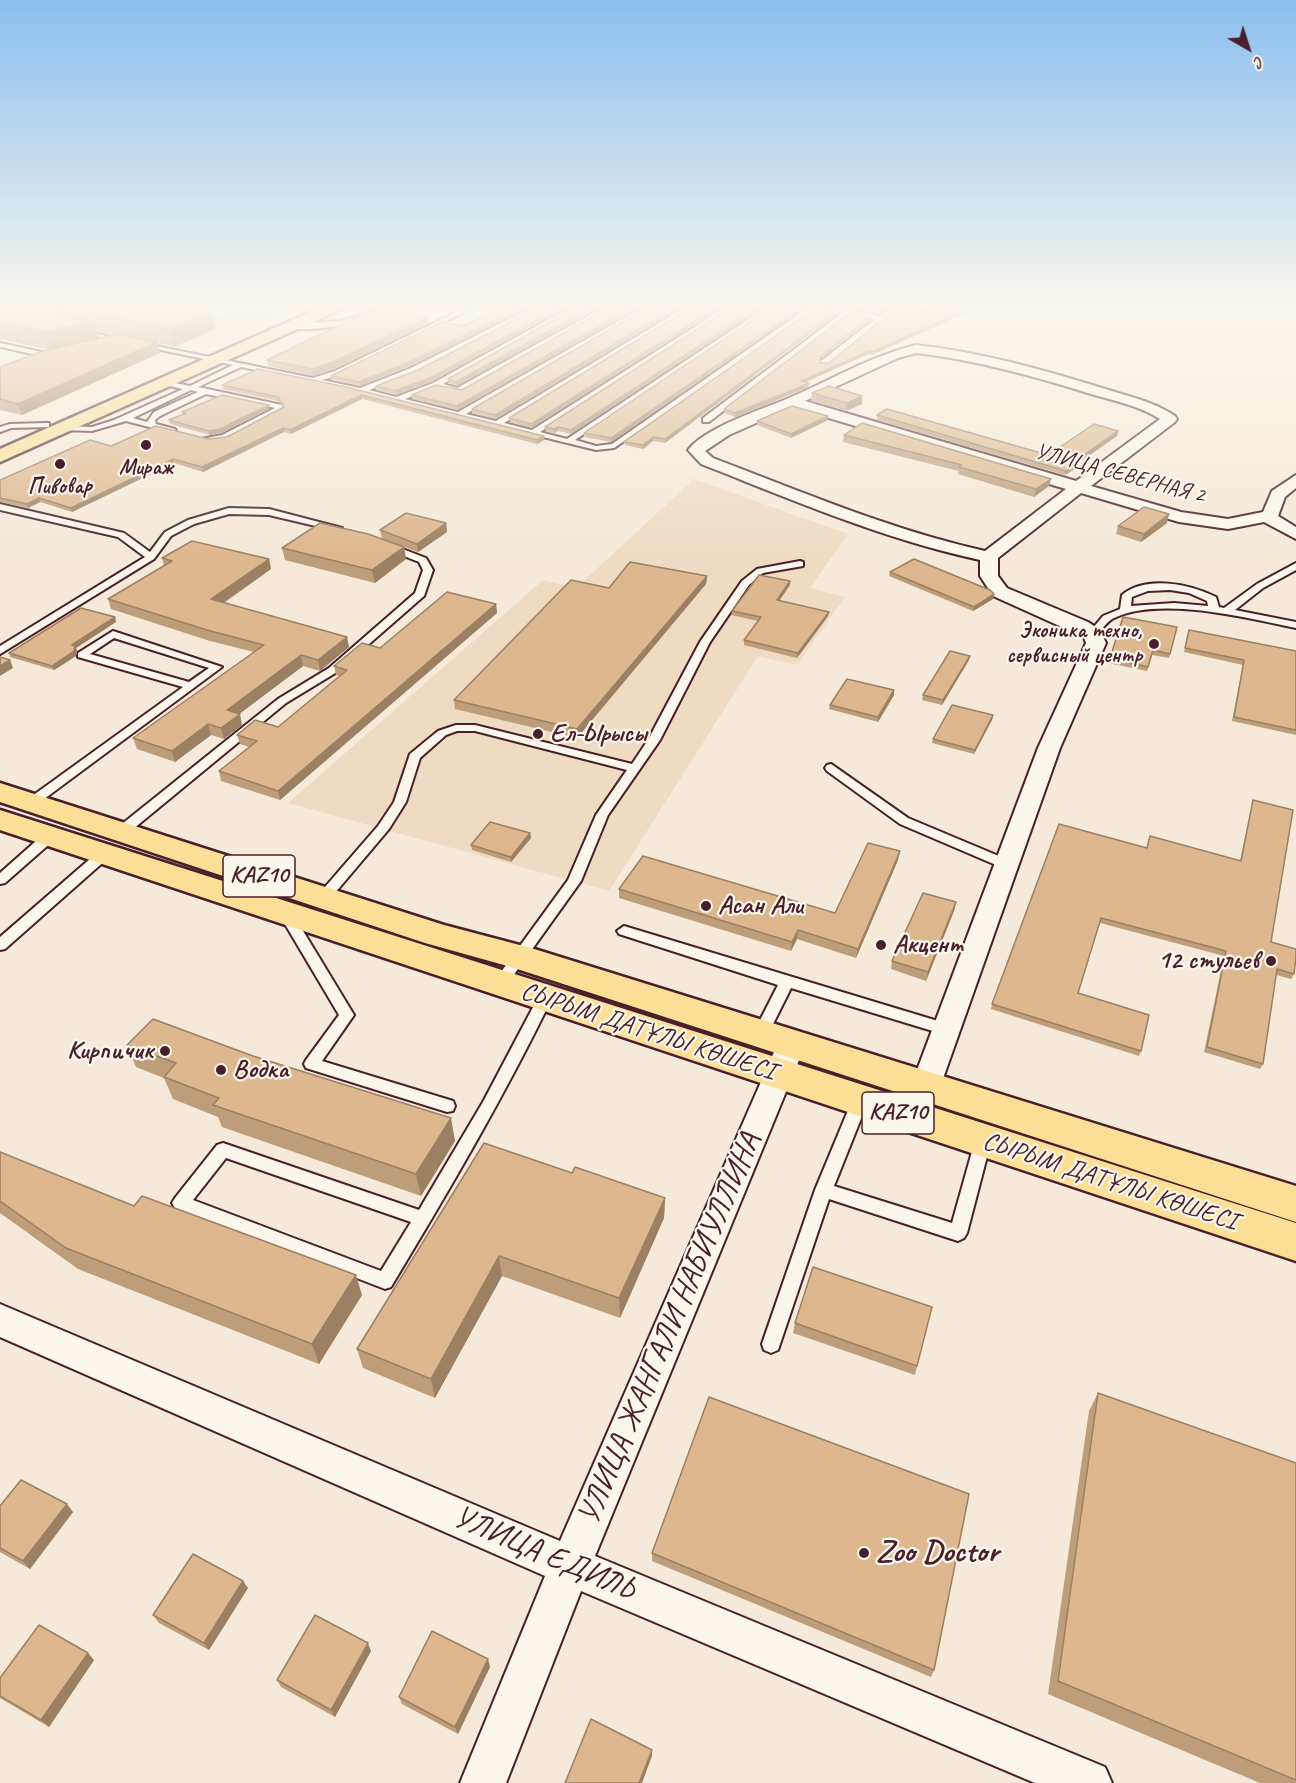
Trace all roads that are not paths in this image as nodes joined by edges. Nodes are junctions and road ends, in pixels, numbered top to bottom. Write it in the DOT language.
graph roads {
  1 [pos="127,390"];
  2 [pos="143,390"];
  3 [pos="184,390"];
  4 [pos="202,390"];
  5 [pos="362,390"];
  6 [pos="421,390"];
  7 [pos="502,390"];
  8 [pos="553,390"];
  9 [pos="600,390"];
  10 [pos="646,390"];
  11 [pos="693,390"];
  12 [pos="745,390"];
  13 [pos="817,390"];
  14 [pos="1094,390"];
  15 [pos="206,391"];
  16 [pos="397,399"];
  17 [pos="792,402"];
  18 [pos="460,414"];
  19 [pos="126,418"];
  20 [pos="706,420"];
  21 [pos="497,424"];
  22 [pos="152,425"];
  23 [pos="54,427"];
  24 [pos="0,430"];
  25 [pos="533,433"];
  26 [pos="183,434"];
  27 [pos="194,436"];
  28 [pos="569,441"];
  29 [pos="3,451"];
  30 [pos="1296,480"];
  31 [pos="1077,487"];
  32 [pos="0,507"];
  33 [pos="1267,516"];
  34 [pos="344,531"];
  35 [pos="1296,534"];
  36 [pos="378,543"];
  37 [pos="989,556"];
  38 [pos="151,557"];
  39 [pos="800,564"];
  40 [pos="1296,566"];
  41 [pos="1214,608"];
  42 [pos="1125,610"];
  43 [pos="1228,610"];
  44 [pos="1296,625"];
  45 [pos="1093,634"];
  46 [pos="0,651"];
  47 [pos="191,686"];
  48 [pos="635,768"];
  49 [pos="831,768"];
  50 [pos="0,792"];
  51 [pos="32,802"];
  52 [pos="0,820"];
  53 [pos="49,837"];
  54 [pos="113,843"];
  55 [pos="1008,865"];
  56 [pos="0,880"];
  57 [pos="324,897"];
  58 [pos="286,914"];
  59 [pos="624,931"];
  60 [pos="0,945"];
  61 [pos="509,970"];
  62 [pos="787,982"];
  63 [pos="545,998"];
  64 [pos="946,1029"];
  65 [pos="777,1050"];
  66 [pos="860,1101"];
  67 [pos="919,1102"];
  68 [pos="447,1106"];
  69 [pos="983,1141"];
  70 [pos="824,1190"];
  71 [pos="1296,1204"];
  72 [pos="423,1219"];
  73 [pos="1296,1242"];
  74 [pos="0,1320"];
  75 [pos="771,1344"];
  76 [pos="570,1566"];
  77 [pos="483,1783"];
  78 [pos="1089,1783"];
  1 -- 23 [label="highway"];
  2 -- 23 [label="highway"];
  3 -- 19 [label="lane"];
  4 -- 15 [label="lane"];
  5 -- 16 [label="lane"];
  6 -- 16 [label="lane"];
  7 -- 18 [label="lane"];
  8 -- 21 [label="lane"];
  9 -- 25 [label="lane"];
  10 -- 28 [label="lane"];
  11 -- 28 [label="lane"];
  12 -- 20 [label="lane"];
  13 -- 17 [label="street"];
  14 -- 31 [label="street"];
  15 -- 22 [label="lane"];
  15 -- 27 [label="lane"];
  16 -- 18 [label="lane"];
  17 -- 31 [label="street, УЛИЦА СЕВЕРНАЯ 2"];
  17 -- 37 [label="street"];
  18 -- 21 [label="lane"];
  19 -- 22 [label="lane"];
  19 -- 23 [label="lane"];
  21 -- 25 [label="lane"];
  22 -- 26 [label="lane"];
  23 -- 24 [label="lane"];
  23 -- 29 [label="highway"];
  25 -- 28 [label="lane"];
  30 -- 33 [label="street"];
  31 -- 33 [label="street, УЛИЦА СЕВЕРНАЯ 2"];
  31 -- 37 [label="street"];
  32 -- 38 [label="lane"];
  33 -- 35 [label="street"];
  34 -- 38 [label="lane"];
  36 -- 54 [label="lane"];
  37 -- 45 [label="street"];
  38 -- 46 [label="lane"];
  39 -- 48 [label="lane"];
  40 -- 43 [label="lane"];
  41 -- 42 [label="lane"];
  41 -- 42 [label="lane"];
  41 -- 43 [label="lane"];
  42 -- 45 [label="lane"];
  43 -- 44 [label="lane"];
  45 -- 55 [label="street"];
  47 -- 47 [label="lane"];
  47 -- 51 [label="lane"];
  48 -- 57 [label="lane"];
  48 -- 61 [label="lane"];
  49 -- 55 [label="lane"];
  50 -- 51 [label="highway, СЫРЫМ ДАТҰЛЫ КӨШЕСІ / KAZ10"];
  51 -- 54 [label="highway, СЫРЫМ ДАТҰЛЫ КӨШЕСІ / KAZ10"];
  52 -- 53 [label="highway, СЫРЫМ ДАТҰЛЫ КӨШЕСІ / KAZ10"];
  53 -- 54 [label="highway, СЫРЫМ ДАТҰЛЫ КӨШЕСІ / KAZ10"];
  53 -- 56 [label="lane"];
  54 -- 57 [label="highway, СЫРЫМ ДАТҰЛЫ КӨШЕСІ / KAZ10"];
  54 -- 58 [label="highway, СЫРЫМ ДАТҰЛЫ КӨШЕСІ / KAZ10"];
  54 -- 60 [label="lane"];
  55 -- 64 [label="street"];
  57 -- 61 [label="highway, СЫРЫМ ДАТҰЛЫ КӨШЕСІ / KAZ10"];
  58 -- 61 [label="highway, СЫРЫМ ДАТҰЛЫ КӨШЕСІ / KAZ10"];
  58 -- 68 [label="lane"];
  59 -- 62 [label="lane"];
  61 -- 63 [label="highway, СЫРЫМ ДАТҰЛЫ КӨШЕСІ / KAZ10"];
  61 -- 65 [label="highway, СЫРЫМ ДАТҰЛЫ КӨШЕСІ / KAZ10"];
  62 -- 64 [label="lane"];
  62 -- 65 [label="lane"];
  63 -- 65 [label="highway, СЫРЫМ ДАТҰЛЫ КӨШЕСІ / KAZ10"];
  63 -- 72 [label="lane"];
  64 -- 67 [label="street"];
  65 -- 66 [label="highway, СЫРЫМ ДАТҰЛЫ КӨШЕСІ / KAZ10"];
  65 -- 67 [label="highway, СЫРЫМ ДАТҰЛЫ КӨШЕСІ / KAZ10"];
  65 -- 76 [label="street, УЛИЦА ЖАНГАЛИ НАБИУЛЛИНА"];
  66 -- 67 [label="highway, СЫРЫМ ДАТҰЛЫ КӨШЕСІ / KAZ10"];
  66 -- 70 [label="lane"];
  67 -- 69 [label="highway, СЫРЫМ ДАТҰЛЫ КӨШЕСІ / KAZ10"];
  67 -- 71 [label="highway, СЫРЫМ ДАТҰЛЫ КӨШЕСІ / KAZ10"];
  69 -- 70 [label="lane"];
  69 -- 73 [label="highway, СЫРЫМ ДАТҰЛЫ КӨШЕСІ / KAZ10"];
  70 -- 75 [label="lane"];
  72 -- 72 [label="lane"];
  74 -- 76 [label="street, УЛИЦА ЕДИЛЬ"];
  76 -- 77 [label="street, УЛИЦА ЖАНГАЛИ НАБИУЛЛИНА"];
  76 -- 78 [label="street, УЛИЦА ЕДИЛЬ"];
}
